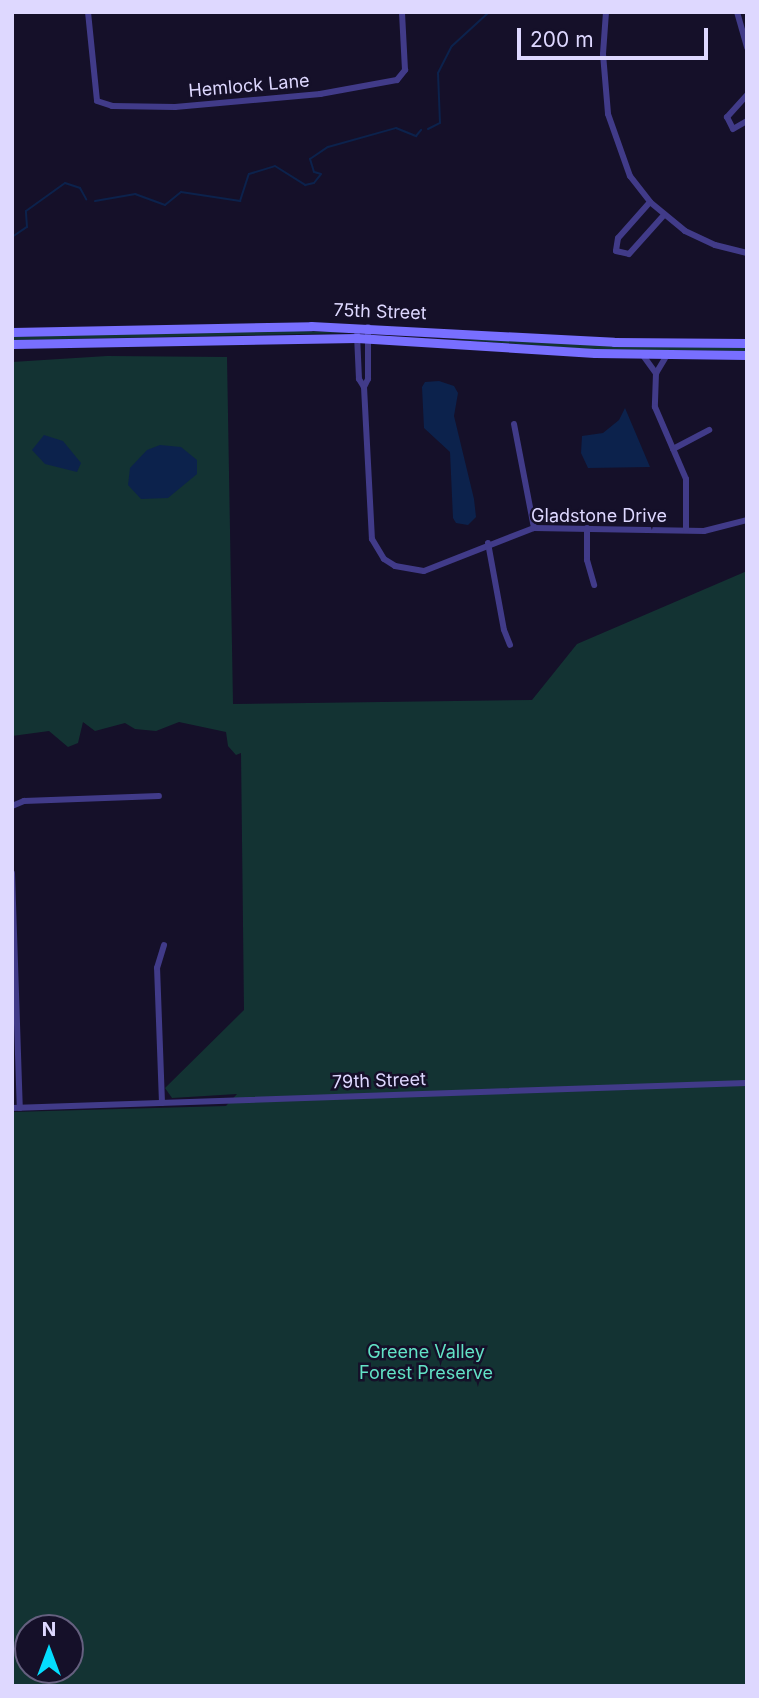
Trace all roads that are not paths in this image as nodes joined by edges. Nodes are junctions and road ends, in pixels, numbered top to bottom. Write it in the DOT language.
graph roads {
  1 [pos="88,12"];
  2 [pos="402,12"];
  3 [pos="606,12"];
  4 [pos="737,12"];
  5 [pos="747,48"];
  6 [pos="747,94"];
  7 [pos="747,121"];
  8 [pos="650,202"];
  9 [pos="664,215"];
  10 [pos="747,253"];
  11 [pos="357,327"];
  12 [pos="368,327"];
  13 [pos="12,332"];
  14 [pos="357,338"];
  15 [pos="368,339"];
  16 [pos="747,343"];
  17 [pos="12,344"];
  18 [pos="642,355"];
  19 [pos="667,355"];
  20 [pos="747,355"];
  21 [pos="656,373"];
  22 [pos="364,387"];
  23 [pos="514,424"];
  24 [pos="709,430"];
  25 [pos="673,449"];
  26 [pos="747,520"];
  27 [pos="534,528"];
  28 [pos="587,528"];
  29 [pos="686,530"];
  30 [pos="488,543"];
  31 [pos="594,585"];
  32 [pos="510,645"];
  33 [pos="159,796"];
  34 [pos="12,806"];
  35 [pos="12,873"];
  36 [pos="164,945"];
  37 [pos="747,1083"];
  38 [pos="162,1103"];
  39 [pos="16,1108"];
  1 -- 2 [label="street, Hemlock Lane"];
  3 -- 8 [label="street"];
  4 -- 5 [label="street"];
  6 -- 7 [label="street"];
  8 -- 9 [label="street"];
  8 -- 9 [label="street"];
  9 -- 10 [label="street"];
  11 -- 12 [label="main road, 75th Street"];
  11 -- 13 [label="main road, 75th Street"];
  11 -- 14 [label="street, Gladstone Drive"];
  12 -- 15 [label="street, Gladstone Drive"];
  12 -- 16 [label="main road, 75th Street"];
  14 -- 15 [label="main road, 75th Street"];
  14 -- 17 [label="main road, 75th Street"];
  14 -- 22 [label="street, Gladstone Drive"];
  15 -- 18 [label="main road, 75th Street"];
  15 -- 22 [label="street, Gladstone Drive"];
  18 -- 19 [label="main road, 75th Street"];
  18 -- 21 [label="street"];
  19 -- 20 [label="main road, 75th Street"];
  19 -- 21 [label="street"];
  21 -- 25 [label="street"];
  22 -- 30 [label="street, Gladstone Drive"];
  23 -- 27 [label="street"];
  24 -- 25 [label="street"];
  25 -- 29 [label="street"];
  26 -- 29 [label="street, Gladstone Drive"];
  27 -- 28 [label="street, Gladstone Drive"];
  27 -- 30 [label="street, Gladstone Drive"];
  28 -- 29 [label="street, Gladstone Drive"];
  28 -- 31 [label="street"];
  30 -- 32 [label="street"];
  33 -- 34 [label="street"];
  35 -- 39 [label="street"];
  36 -- 38 [label="street"];
  37 -- 38 [label="street, 79th Street"];
  38 -- 39 [label="street, 79th Street"];
}
